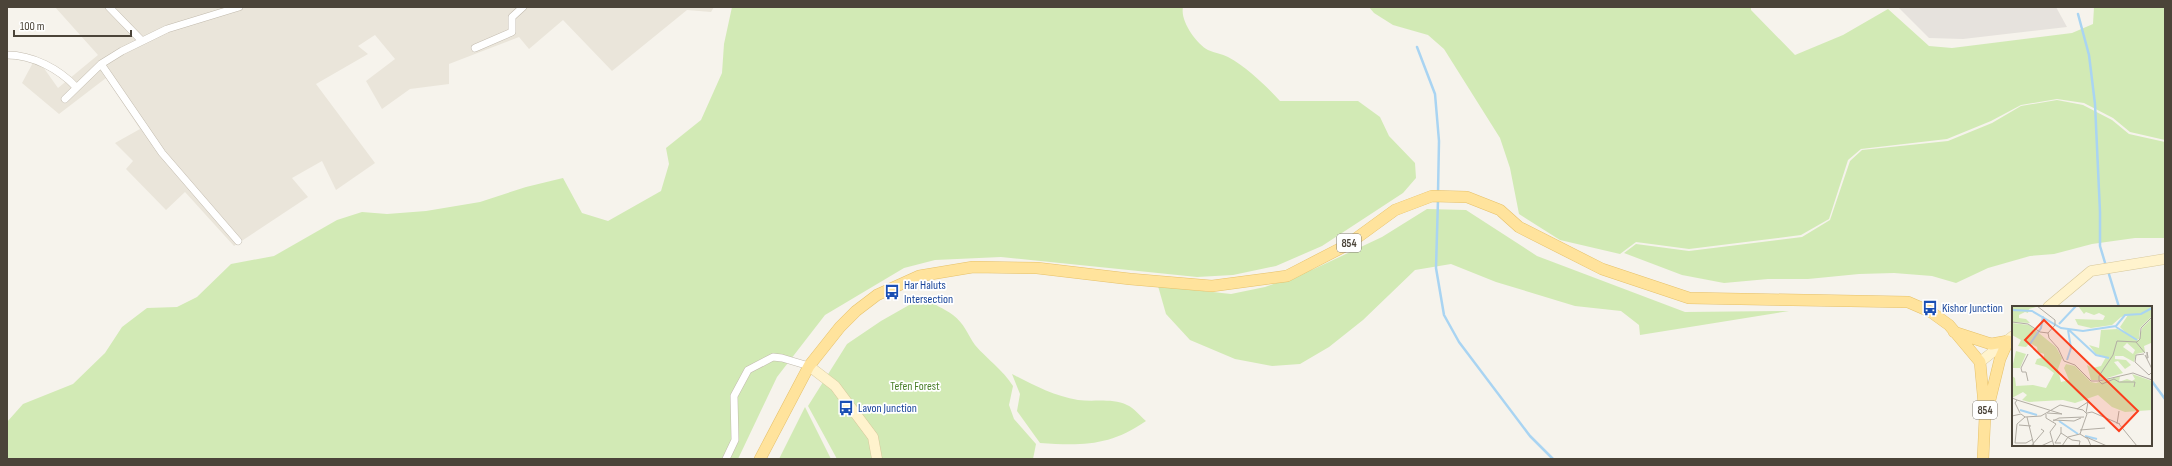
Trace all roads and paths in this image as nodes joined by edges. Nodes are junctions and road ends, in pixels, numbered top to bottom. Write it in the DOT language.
graph roads {
  1 [pos="109,7"];
  2 [pos="239,7"];
  3 [pos="523,7"];
  4 [pos="142,41"];
  5 [pos="475,48"];
  6 [pos="7,55"];
  7 [pos="100,64"];
  8 [pos="76,87"];
  9 [pos="65,99"];
  10 [pos="238,241"];
  11 [pos="2165,259"];
  12 [pos="2049,306"];
  13 [pos="1954,332"];
  14 [pos="2010,339"];
  15 [pos="1980,362"];
  16 [pos="809,366"];
  17 [pos="1985,420"];
  18 [pos="726,459"];
  19 [pos="760,459"];
  20 [pos="876,459"];
  21 [pos="1982,459"];
  1 -- 4 [label="street"];
  2 -- 4 [label="street"];
  3 -- 5 [label="street"];
  4 -- 7 [label="street"];
  6 -- 8 [label="street"];
  7 -- 8 [label="street"];
  7 -- 10 [label="street"];
  8 -- 9 [label="street"];
  11 -- 12 [label="main road"];
  13 -- 14 [label="main road"];
  13 -- 15 [label="main road, 854"];
  13 -- 16 [label="main road, 854"];
  14 -- 15 [label="main road"];
  14 -- 17 [label="main road"];
  15 -- 17 [label="main road, 854"];
  16 -- 18 [label="street"];
  16 -- 19 [label="main road, 854"];
  16 -- 20 [label="main road"];
  17 -- 21 [label="main road, 854"];
}
